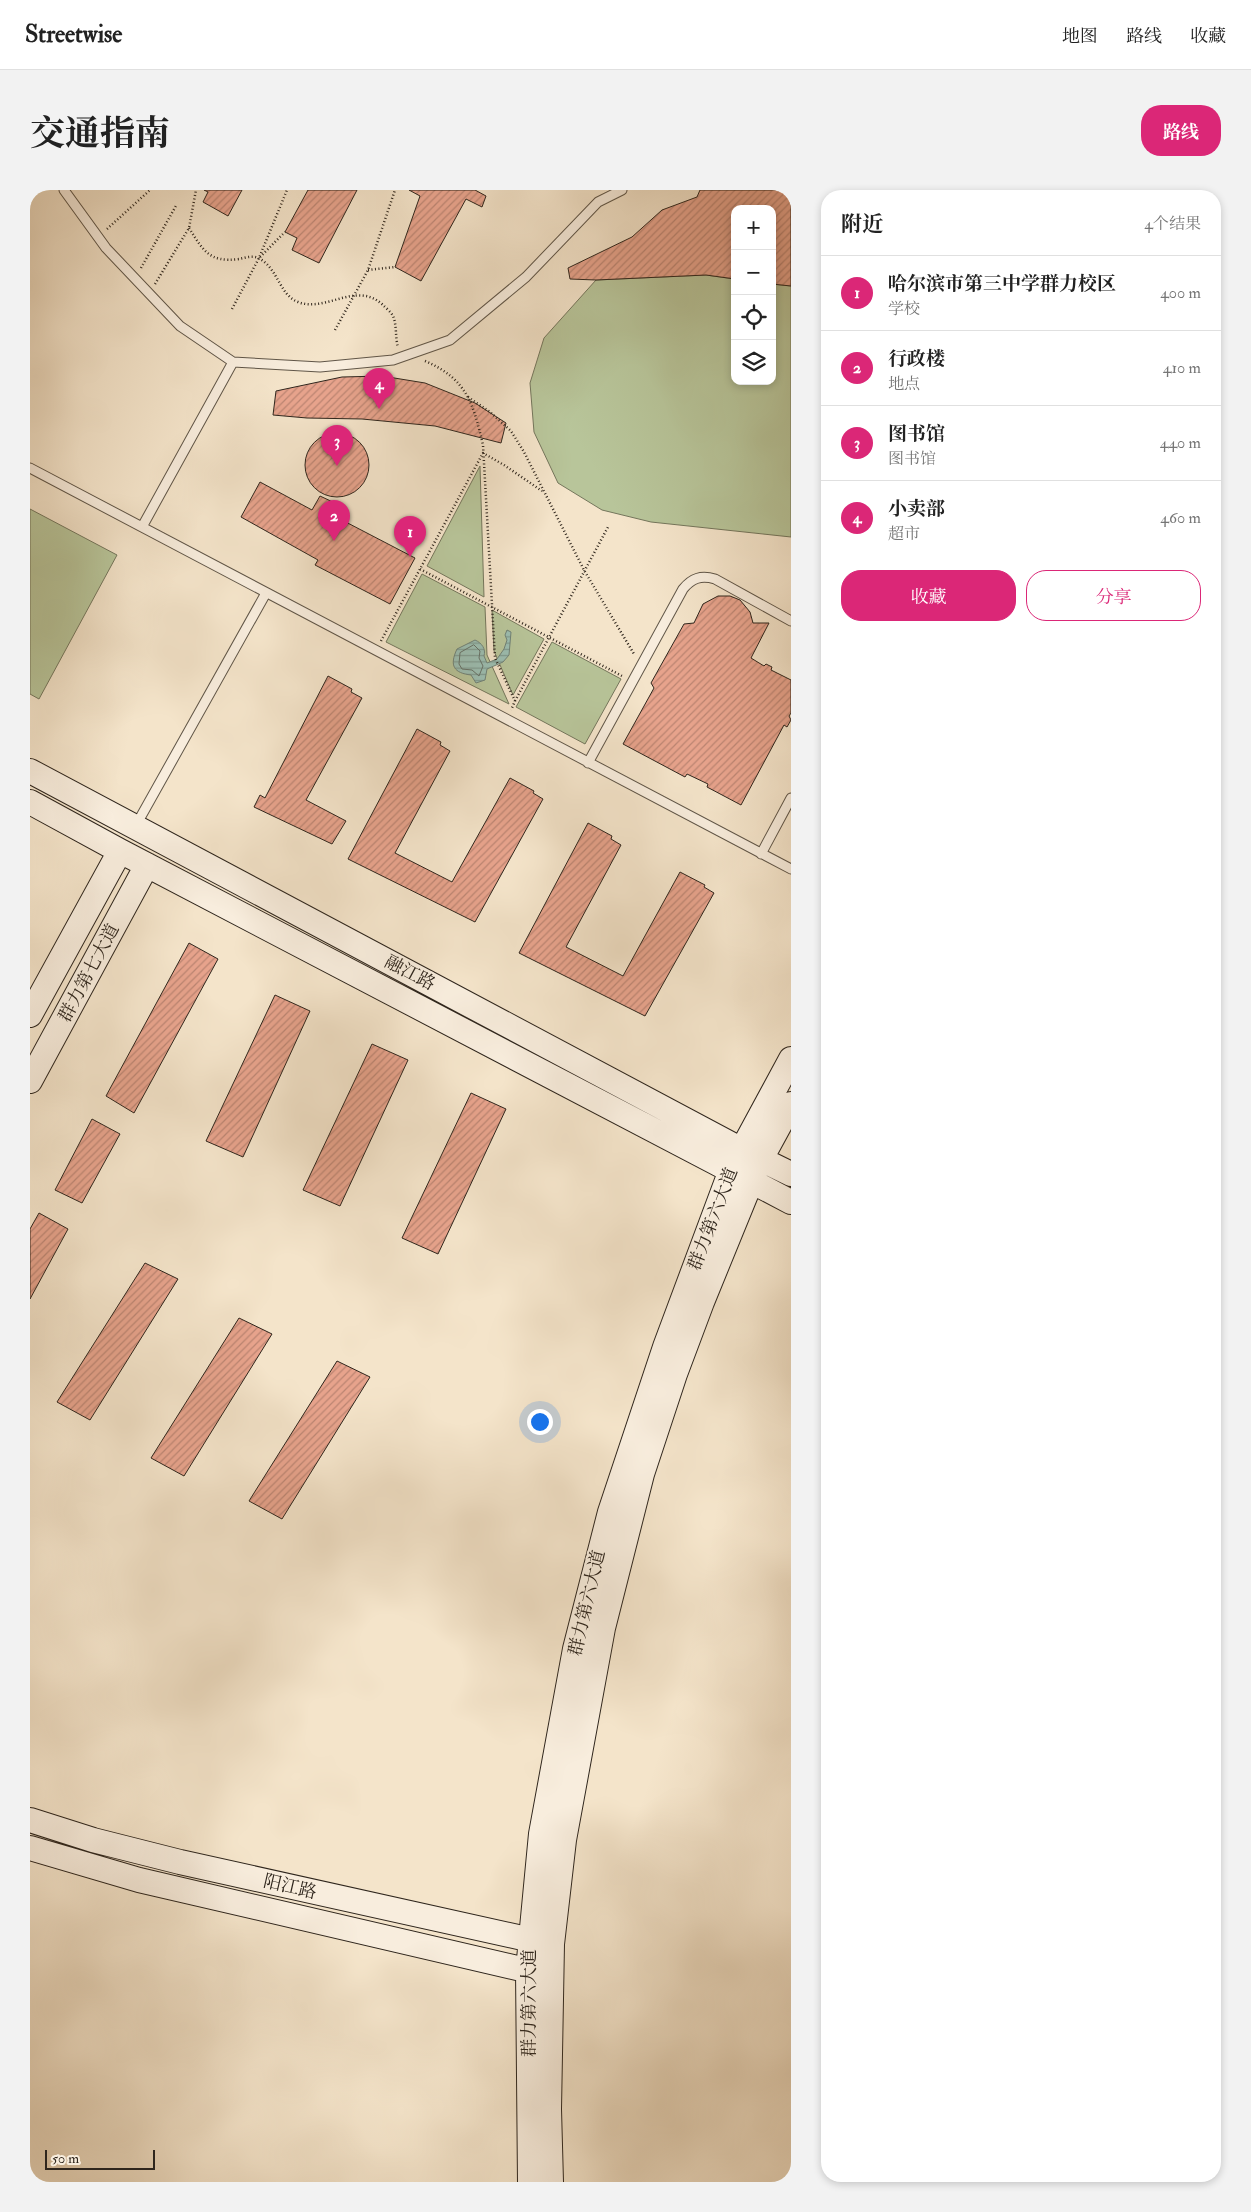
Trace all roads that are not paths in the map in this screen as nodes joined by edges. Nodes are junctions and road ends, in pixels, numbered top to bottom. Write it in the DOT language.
graph roads {
  1 [pos="622,190"];
  2 [pos="66,191"];
  3 [pos="233,362"];
  4 [pos="30,468"];
  5 [pos="142,527"];
  6 [pos="266,593"];
  7 [pos="791,621"];
  8 [pos="588,764"];
  9 [pos="30,771"];
  10 [pos="791,798"];
  11 [pos="30,802"];
  12 [pos="135,827"];
  13 [pos="120,851"];
  14 [pos="761,854"];
  15 [pos="147,865"];
  16 [pos="791,870"];
  17 [pos="30,1015"];
  18 [pos="791,1058"];
  19 [pos="30,1081"];
  20 [pos="791,1104"];
  21 [pos="751,1154"];
  22 [pos="731,1170"];
  23 [pos="791,1174"];
  24 [pos="751,1182"];
  25 [pos="791,1202"];
  26 [pos="30,1820"];
  27 [pos="30,1848"];
  28 [pos="541,1942"];
  29 [pos="528,1970"];
  30 [pos="551,1975"];
  31 [pos="530,2182"];
  32 [pos="551,2182"];
  1 -- 3 [label="lane"];
  2 -- 3 [label="lane"];
  3 -- 5 [label="lane"];
  4 -- 5 [label="lane"];
  5 -- 6 [label="lane"];
  6 -- 8 [label="lane"];
  6 -- 12 [label="lane"];
  7 -- 8 [label="lane"];
  8 -- 14 [label="lane"];
  9 -- 12 [label="main road, 融江路"];
  10 -- 14 [label="lane"];
  11 -- 13 [label="main road, 融江路"];
  12 -- 21 [label="main road, 融江路"];
  13 -- 15 [label="main road, 融江路"];
  13 -- 17 [label="main road, 群力第七大道"];
  14 -- 16 [label="lane"];
  15 -- 19 [label="main road, 群力第七大道"];
  15 -- 22 [label="main road, 融江路"];
  18 -- 21 [label="main road, 群力第六大道"];
  20 -- 21 [label="main road, 群力第六大道"];
  21 -- 22 [label="main road, 群力第六大道"];
  21 -- 23 [label="main road, 融江路"];
  21 -- 24 [label="main road, 群力第六大道"];
  22 -- 24 [label="main road, 融江路"];
  22 -- 28 [label="main road, 群力第六大道"];
  24 -- 25 [label="main road, 融江路"];
  24 -- 28 [label="main road, 群力第六大道"];
  26 -- 28 [label="main road, 阳江路"];
  27 -- 29 [label="main road, 阳江路"];
  28 -- 29 [label="main road, 群力第六大道"];
  28 -- 30 [label="main road, 群力第六大道"];
  29 -- 30 [label="main road, 阳江路"];
  29 -- 31 [label="main road, 群力第六大道"];
  30 -- 32 [label="main road, 群力第六大道"];
}
